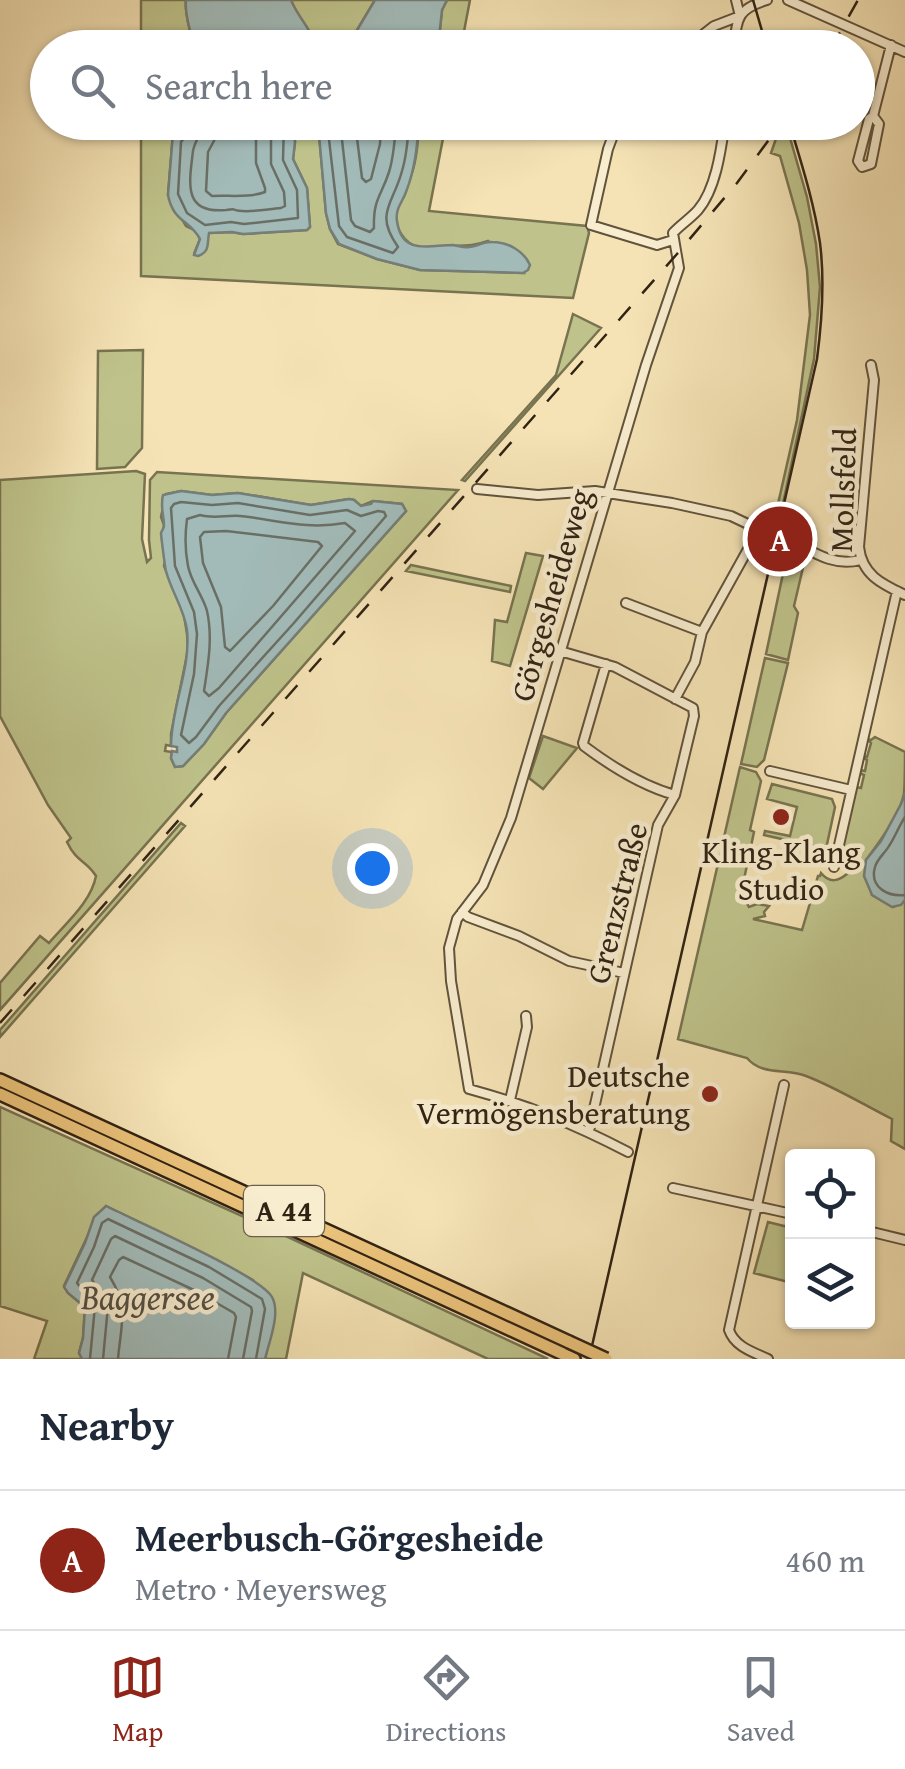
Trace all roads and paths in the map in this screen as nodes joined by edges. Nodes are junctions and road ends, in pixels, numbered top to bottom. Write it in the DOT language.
graph roads {
  1 [pos="736,0"];
  2 [pos="767,0"];
  3 [pos="788,0"];
  4 [pos="740,16"];
  5 [pos="709,30"];
  6 [pos="737,30"];
  7 [pos="857,30"];
  8 [pos="875,38"];
  9 [pos="891,45"];
  10 [pos="905,52"];
  11 [pos="875,105"];
  12 [pos="875,119"];
  13 [pos="611,140"];
  14 [pos="723,140"];
  15 [pos="864,140"];
  16 [pos="672,240"];
  17 [pos="871,365"];
  18 [pos="477,489"];
  19 [pos="607,493"];
  20 [pos="757,534"];
  21 [pos="860,560"];
  22 [pos="901,593"];
  23 [pos="626,602"];
  24 [pos="702,632"];
  25 [pos="560,651"];
  26 [pos="606,664"];
  27 [pos="675,699"];
  28 [pos="770,771"];
  29 [pos="851,790"];
  30 [pos="675,795"];
  31 [pos="834,867"];
  32 [pos="462,912"];
  33 [pos="624,974"];
  34 [pos="526,1016"];
  35 [pos="0,1080"];
  36 [pos="784,1085"];
  37 [pos="0,1094"];
  38 [pos="510,1100"];
  39 [pos="588,1131"];
  40 [pos="628,1152"];
  41 [pos="673,1188"];
  42 [pos="756,1206"];
  43 [pos="785,1212"];
  44 [pos="875,1233"];
  45 [pos="905,1240"];
  46 [pos="569,1352"];
  47 [pos="606,1359"];
  48 [pos="768,1359"];
  1 -- 4 [label="street"];
  2 -- 4 [label="street"];
  3 -- 7 [label="street"];
  4 -- 5 [label="street"];
  4 -- 6 [label="street"];
  8 -- 9 [label="street"];
  9 -- 10 [label="street"];
  9 -- 11 [label="street"];
  12 -- 15 [label="street"];
  13 -- 16 [label="street"];
  14 -- 16 [label="street"];
  16 -- 19 [label="street, Görgesheideweg"];
  17 -- 21 [label="street, Mollsfeld"];
  18 -- 19 [label="street"];
  19 -- 20 [label="street"];
  19 -- 25 [label="street, Görgesheideweg"];
  20 -- 21 [label="street"];
  20 -- 24 [label="street"];
  21 -- 22 [label="street, Mollsfeld"];
  22 -- 29 [label="street"];
  23 -- 24 [label="street"];
  24 -- 27 [label="street"];
  25 -- 26 [label="street"];
  25 -- 32 [label="street, Görgesheideweg"];
  26 -- 27 [label="street"];
  26 -- 30 [label="street"];
  27 -- 30 [label="street, Grenzstraße"];
  28 -- 29 [label="street"];
  29 -- 31 [label="street"];
  30 -- 33 [label="street, Grenzstraße"];
  32 -- 33 [label="street"];
  32 -- 38 [label="street, Görgesheideweg"];
  33 -- 39 [label="street, Grenzstraße"];
  34 -- 38 [label="street"];
  35 -- 46 [label="highway, A 44"];
  36 -- 42 [label="street"];
  37 -- 46 [label="highway, A 44"];
  38 -- 39 [label="street"];
  39 -- 40 [label="street"];
  41 -- 42 [label="street"];
  42 -- 43 [label="street"];
  42 -- 48 [label="street"];
  44 -- 45 [label="street"];
  46 -- 47 [label="highway, A 44, bridge"];
}
